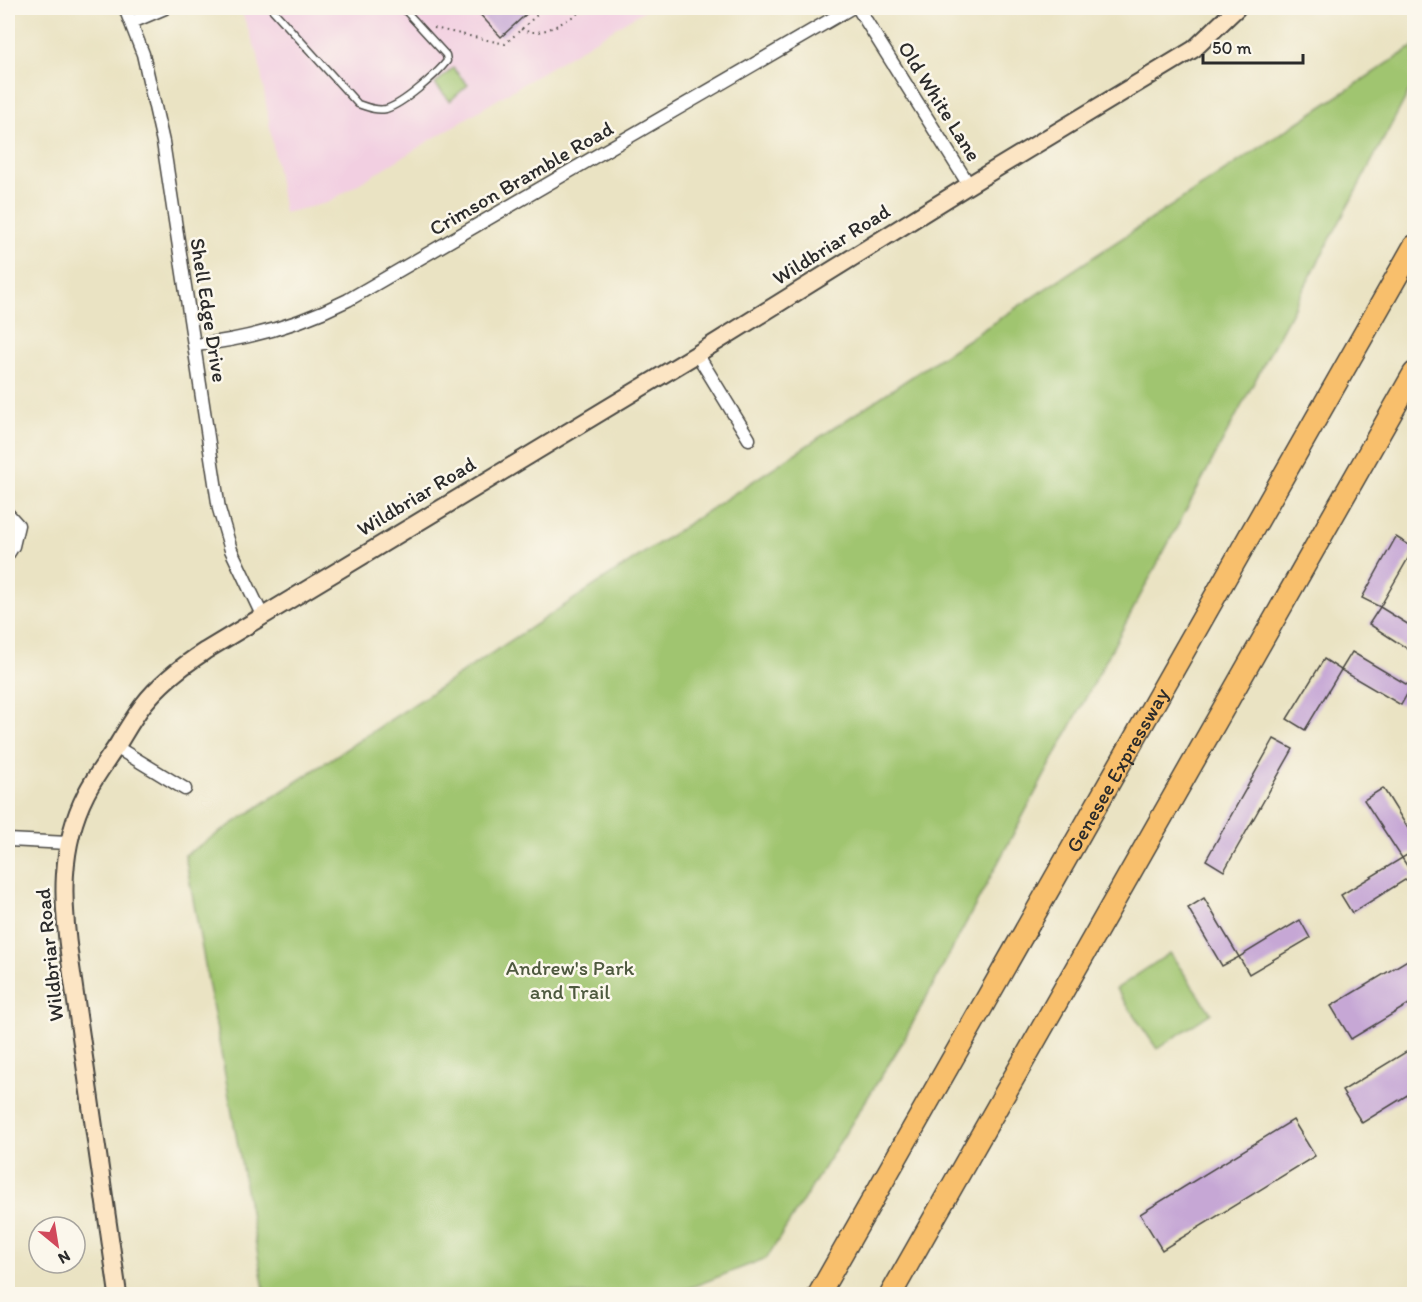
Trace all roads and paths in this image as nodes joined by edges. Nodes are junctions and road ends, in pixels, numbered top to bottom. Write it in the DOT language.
graph roads {
  1 [pos="125,8"];
  2 [pos="165,8"];
  3 [pos="272,8"];
  4 [pos="403,8"];
  5 [pos="538,8"];
  6 [pos="587,8"];
  7 [pos="851,8"];
  8 [pos="858,8"];
  9 [pos="1237,8"];
  10 [pos="132,22"];
  11 [pos="418,24"];
  12 [pos="521,29"];
  13 [pos="969,185"];
  14 [pos="1414,233"];
  15 [pos="1414,246"];
  16 [pos="1364,334"];
  17 [pos="196,345"];
  18 [pos="697,354"];
  19 [pos="1414,373"];
  20 [pos="749,439"];
  21 [pos="8,514"];
  22 [pos="8,554"];
  23 [pos="262,615"];
  24 [pos="116,747"];
  25 [pos="185,789"];
  26 [pos="8,840"];
  27 [pos="68,843"];
  28 [pos="118,1294"];
  29 [pos="819,1294"];
  30 [pos="891,1294"];
  1 -- 10 [label="street, Shell Edge Drive"];
  2 -- 10 [label="street"];
  3 -- 11 [label="lane"];
  4 -- 11 [label="lane"];
  5 -- 12 [label="path"];
  6 -- 12 [label="path"];
  7 -- 17 [label="street, Crimson Bramble Road"];
  8 -- 13 [label="street, Old White Lane"];
  9 -- 13 [label="street, Wildbriar Road"];
  10 -- 17 [label="street, Shell Edge Drive"];
  11 -- 12 [label="path"];
  13 -- 18 [label="street, Wildbriar Road"];
  14 -- 16 [label="highway"];
  15 -- 16 [label="highway, Genesee Expressway"];
  16 -- 29 [label="highway, Genesee Expressway"];
  17 -- 23 [label="street, Shell Edge Drive"];
  18 -- 20 [label="street"];
  18 -- 23 [label="street, Wildbriar Road"];
  19 -- 30 [label="highway"];
  21 -- 22 [label="street"];
  23 -- 24 [label="street, Wildbriar Road"];
  24 -- 25 [label="street"];
  24 -- 27 [label="street, Wildbriar Road"];
  26 -- 27 [label="street"];
  27 -- 28 [label="street, Wildbriar Road"];
}
